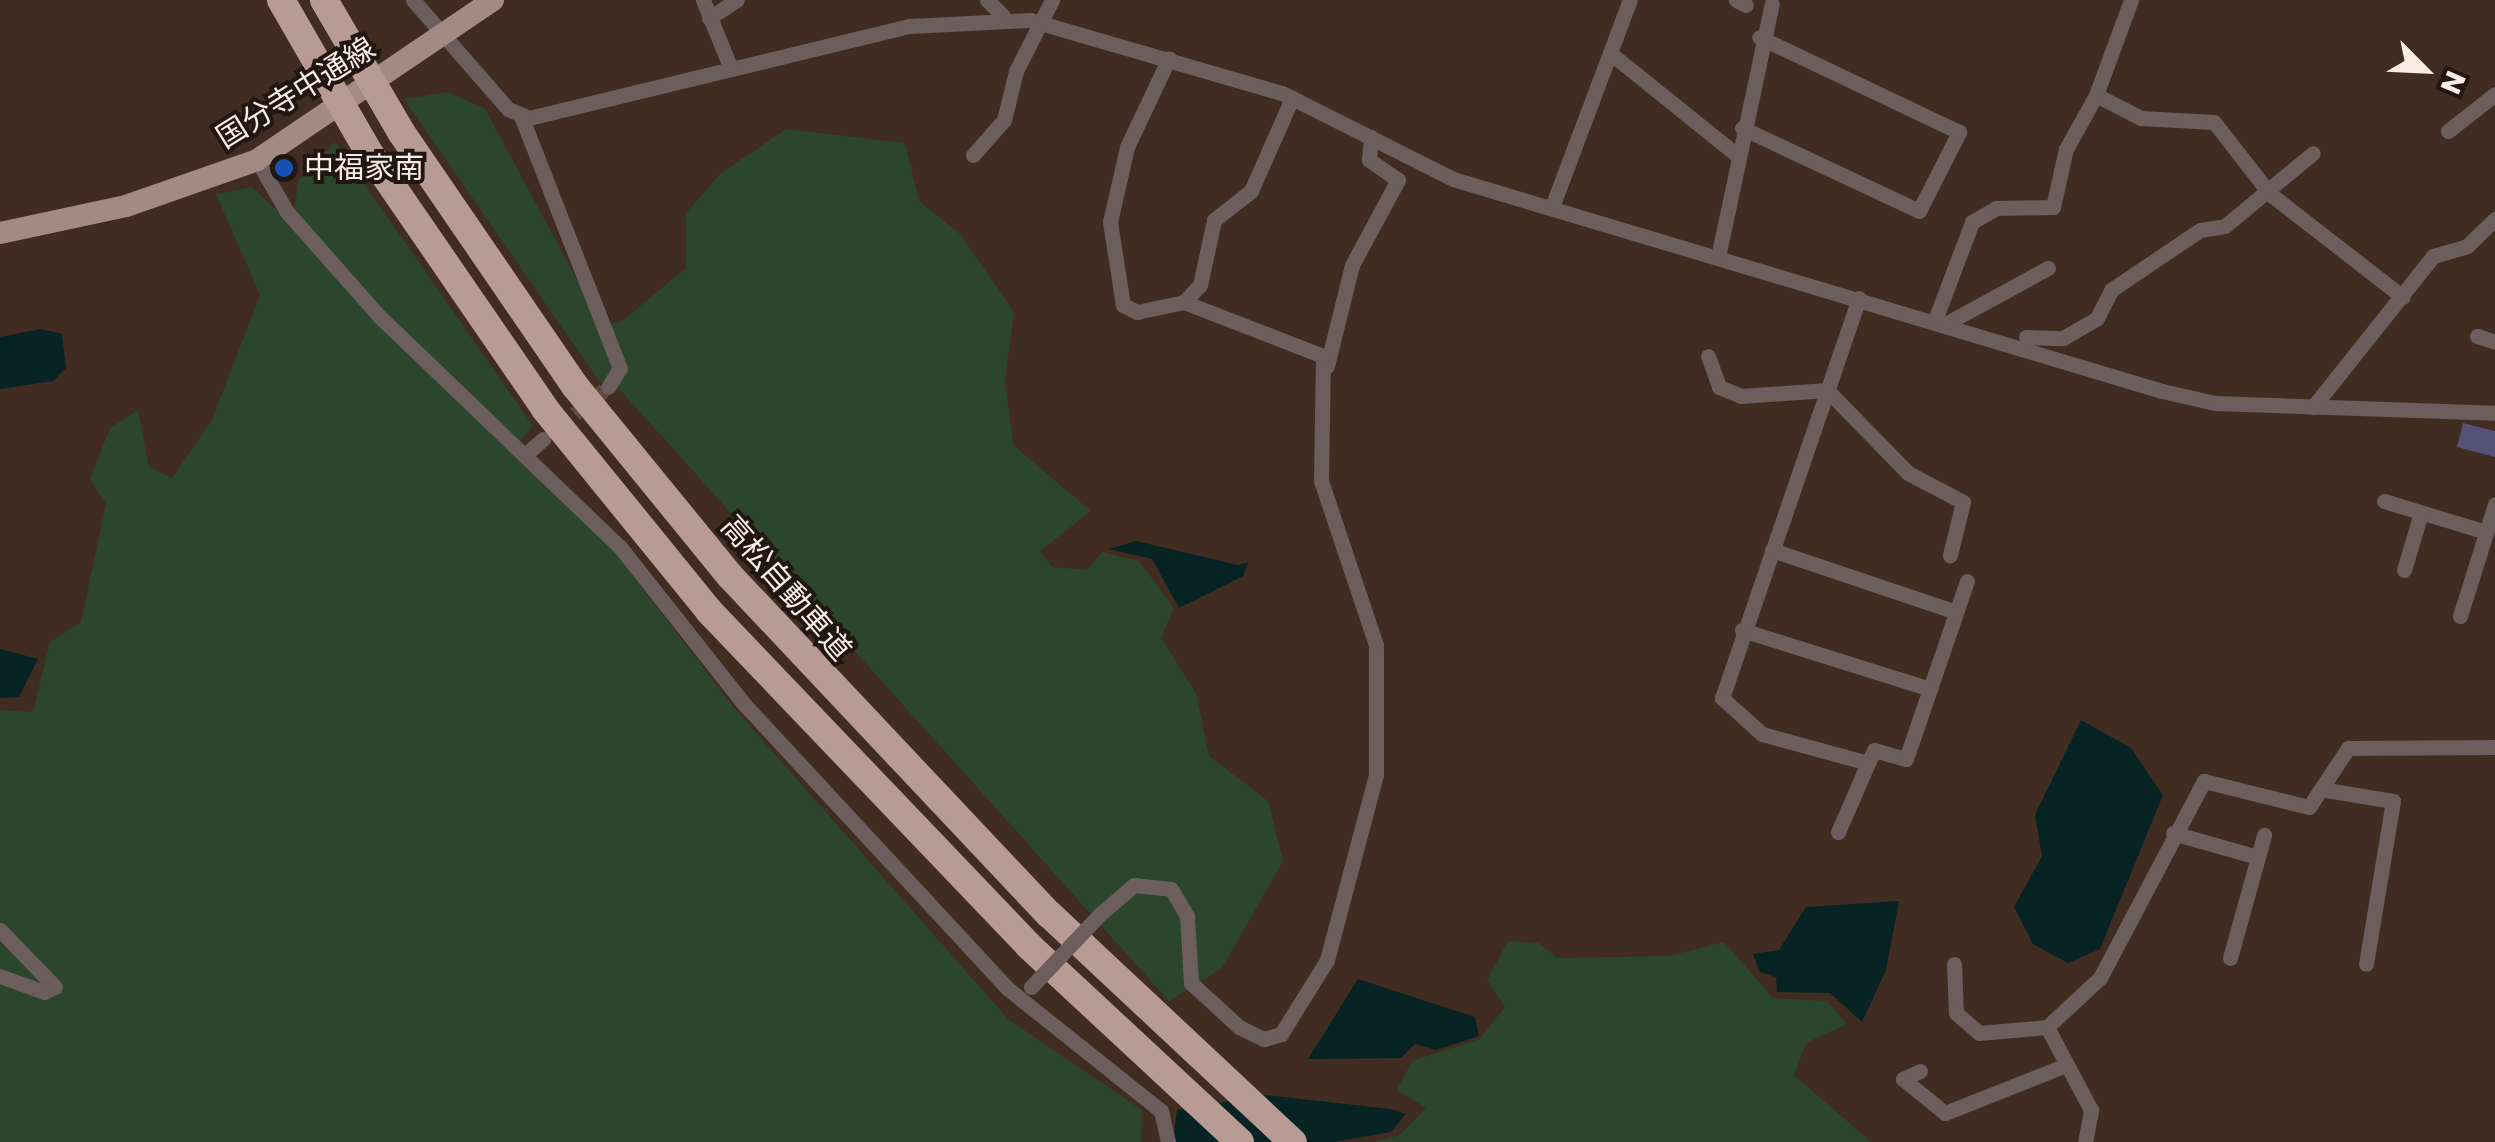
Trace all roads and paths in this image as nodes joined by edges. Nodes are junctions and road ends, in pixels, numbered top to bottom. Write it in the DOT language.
graph roads {
  1 [pos="281,0"];
  2 [pos="324,0"];
  3 [pos="414,0"];
  4 [pos="493,0"];
  5 [pos="704,0"];
  6 [pos="737,0"];
  7 [pos="987,0"];
  8 [pos="1052,0"];
  9 [pos="1630,0"];
  10 [pos="2131,0"];
  11 [pos="1772,4"];
  12 [pos="1003,16"];
  13 [pos="708,18"];
  14 [pos="1040,22"];
  15 [pos="1759,37"];
  16 [pos="441,38"];
  17 [pos="1610,53"];
  18 [pos="1169,58"];
  19 [pos="729,64"];
  20 [pos="2096,94"];
  21 [pos="2495,94"];
  22 [pos="1292,98"];
  23 [pos="521,116"];
  24 [pos="1742,128"];
  25 [pos="2448,131"];
  26 [pos="1371,137"];
  27 [pos="2312,153"];
  28 [pos="973,155"];
  29 [pos="1737,155"];
  30 [pos="257,160"];
  31 [pos="2270,194"];
  32 [pos="1552,207"];
  33 [pos="2495,219"];
  34 [pos="0,233"];
  35 [pos="1718,257"];
  36 [pos="2048,268"];
  37 [pos="2403,296"];
  38 [pos="1858,298"];
  39 [pos="1184,302"];
  40 [pos="1941,322"];
  41 [pos="1990,335"];
  42 [pos="2477,336"];
  43 [pos="2495,342"];
  44 [pos="1708,356"];
  45 [pos="1328,366"];
  46 [pos="608,387"];
  47 [pos="1827,390"];
  48 [pos="2312,407"];
  49 [pos="2495,413"];
  50 [pos="543,439"];
  51 [pos="526,454"];
  52 [pos="2384,502"];
  53 [pos="2495,504"];
  54 [pos="2421,512"];
  55 [pos="2482,531"];
  56 [pos="1772,550"];
  57 [pos="1950,555"];
  58 [pos="2404,570"];
  59 [pos="1966,581"];
  60 [pos="1956,612"];
  61 [pos="2460,616"];
  62 [pos="1742,630"];
  63 [pos="1930,689"];
  64 [pos="2495,747"];
  65 [pos="1868,763"];
  66 [pos="2326,790"];
  67 [pos="1838,832"];
  68 [pos="2173,833"];
  69 [pos="2264,835"];
  70 [pos="2257,857"];
  71 [pos="0,930"];
  72 [pos="2230,958"];
  73 [pos="1954,964"];
  74 [pos="2366,964"];
  75 [pos="0,976"];
  76 [pos="1019,1000"];
  77 [pos="2047,1026"];
  78 [pos="2066,1065"];
  79 [pos="1920,1070"];
  80 [pos="1168,1142"];
  81 [pos="1240,1142"];
  82 [pos="1293,1142"];
  83 [pos="2085,1142"];
  1 -- 81 [label="highway, bridge"];
  2 -- 82 [label="highway, 高松自動車道, bridge"];
  3 -- 16 [label="street"];
  4 -- 16 [label="main road, 国分寺中通線"];
  5 -- 13 [label="street"];
  6 -- 13 [label="street"];
  7 -- 12 [label="street"];
  8 -- 14 [label="street"];
  9 -- 17 [label="street"];
  10 -- 20 [label="street"];
  11 -- 15 [label="street"];
  12 -- 14 [label="street"];
  12 -- 19 [label="street"];
  13 -- 19 [label="street"];
  14 -- 18 [label="street"];
  14 -- 28 [label="street"];
  15 -- 24 [label="street"];
  15 -- 24 [label="street"];
  16 -- 23 [label="street"];
  16 -- 30 [label="main road, 国分寺中通線"];
  17 -- 29 [label="street"];
  17 -- 32 [label="street"];
  18 -- 22 [label="street"];
  18 -- 39 [label="street"];
  19 -- 23 [label="street"];
  20 -- 31 [label="street"];
  20 -- 40 [label="street"];
  21 -- 25 [label="street"];
  22 -- 26 [label="street"];
  22 -- 39 [label="street"];
  23 -- 46 [label="street"];
  24 -- 29 [label="street"];
  26 -- 32 [label="street"];
  26 -- 45 [label="street"];
  27 -- 31 [label="street"];
  29 -- 35 [label="street"];
  30 -- 34 [label="main road, 国分寺中通線"];
  30 -- 51 [label="street"];
  31 -- 37 [label="street"];
  31 -- 41 [label="street"];
  32 -- 35 [label="street"];
  33 -- 37 [label="street"];
  35 -- 38 [label="street"];
  36 -- 40 [label="street"];
  37 -- 48 [label="street"];
  38 -- 40 [label="street"];
  38 -- 47 [label="street"];
  39 -- 45 [label="street"];
  40 -- 41 [label="street"];
  41 -- 48 [label="street"];
  42 -- 43 [label="street"];
  44 -- 47 [label="street"];
  45 -- 76 [label="street, bridge"];
  47 -- 56 [label="street"];
  47 -- 57 [label="street"];
  48 -- 49 [label="street"];
  50 -- 51 [label="street"];
  51 -- 76 [label="street"];
  52 -- 54 [label="street"];
  53 -- 55 [label="street"];
  54 -- 55 [label="street"];
  54 -- 58 [label="street"];
  55 -- 61 [label="street"];
  56 -- 60 [label="street"];
  56 -- 62 [label="street"];
  59 -- 60 [label="street"];
  60 -- 63 [label="street"];
  62 -- 63 [label="street"];
  62 -- 65 [label="street"];
  63 -- 65 [label="street"];
  64 -- 66 [label="street"];
  65 -- 67 [label="street"];
  66 -- 68 [label="street"];
  66 -- 74 [label="street"];
  68 -- 70 [label="street"];
  68 -- 77 [label="street"];
  69 -- 70 [label="street"];
  70 -- 72 [label="street"];
  71 -- 75 [label="street"];
  73 -- 77 [label="street"];
  76 -- 80 [label="street"];
  77 -- 78 [label="street"];
  78 -- 79 [label="street"];
  78 -- 83 [label="street"];
}
